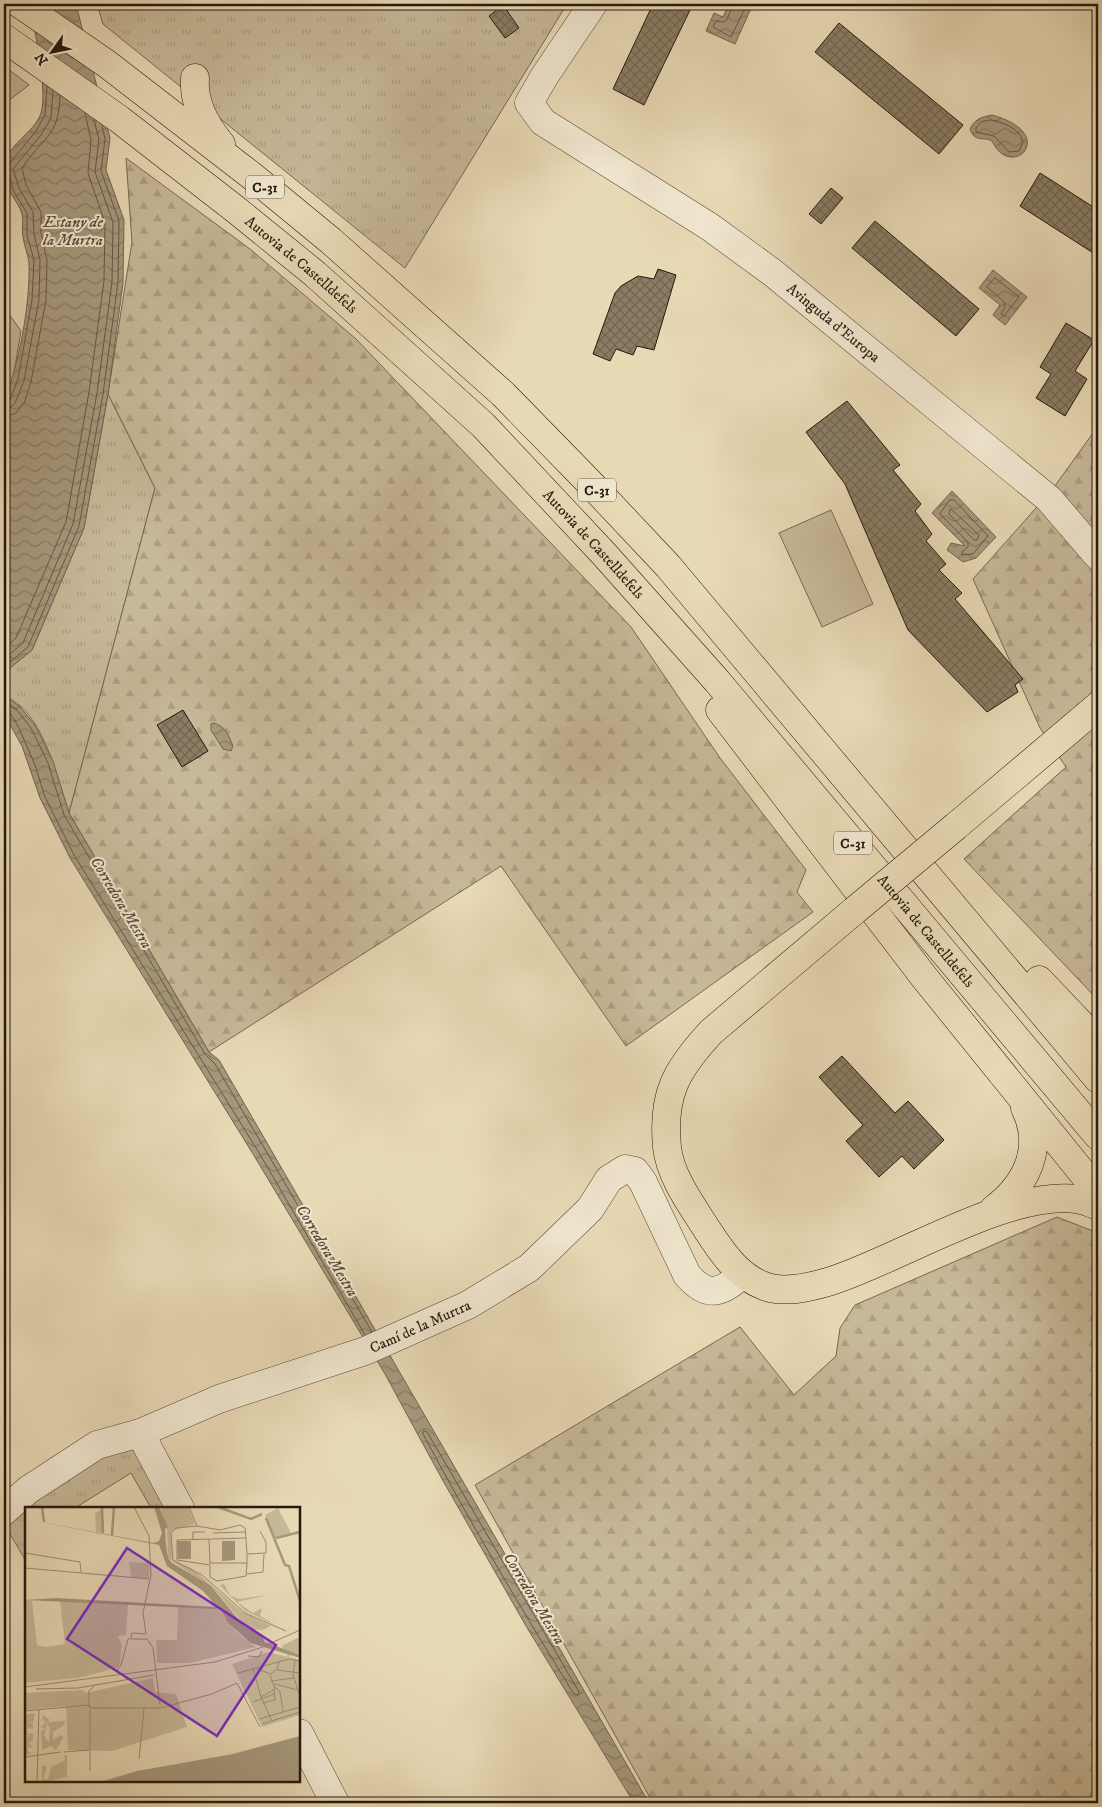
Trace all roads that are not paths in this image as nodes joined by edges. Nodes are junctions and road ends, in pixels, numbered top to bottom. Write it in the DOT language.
graph roads {
  1 [pos="20,4"];
  2 [pos="593,4"];
  3 [pos="12,43"];
  4 [pos="134,84"];
  5 [pos="252,176"];
  6 [pos="604,554"];
  7 [pos="1098,556"];
  8 [pos="1098,706"];
  9 [pos="930,877"];
  10 [pos="1098,1042"];
  11 [pos="1098,1079"];
  12 [pos="1015,1089"];
  13 [pos="1098,1136"];
  14 [pos="1098,1192"];
  15 [pos="1098,1206"];
  16 [pos="985,1216"];
  17 [pos="743,1274"];
  18 [pos="140,1433"];
  19 [pos="179,1507"];
  20 [pos="4,1511"];
  21 [pos="300,1735"];
  22 [pos="335,1803"];
  1 -- 4 [label="highway, C-31"];
  2 -- 7 [label="street, Avinguda d'Europa"];
  3 -- 6 [label="highway, Autovia de Castelldefels / C-31"];
  4 -- 5 [label="highway, C-31"];
  4 -- 5 [label="highway"];
  5 -- 9 [label="highway, C-31"];
  6 -- 12 [label="highway"];
  6 -- 13 [label="highway, Autovia de Castelldefels / C-31"];
  8 -- 17 [label="highway, bridge"];
  9 -- 10 [label="highway"];
  9 -- 11 [label="highway, C-31"];
  12 -- 14 [label="highway"];
  12 -- 16 [label="highway"];
  15 -- 16 [label="highway"];
  16 -- 17 [label="highway"];
  17 -- 18 [label="street, Camí de la Murtra"];
  18 -- 19 [label="street"];
  18 -- 20 [label="street, Camí de la Murtra"];
  21 -- 22 [label="street"];
}
